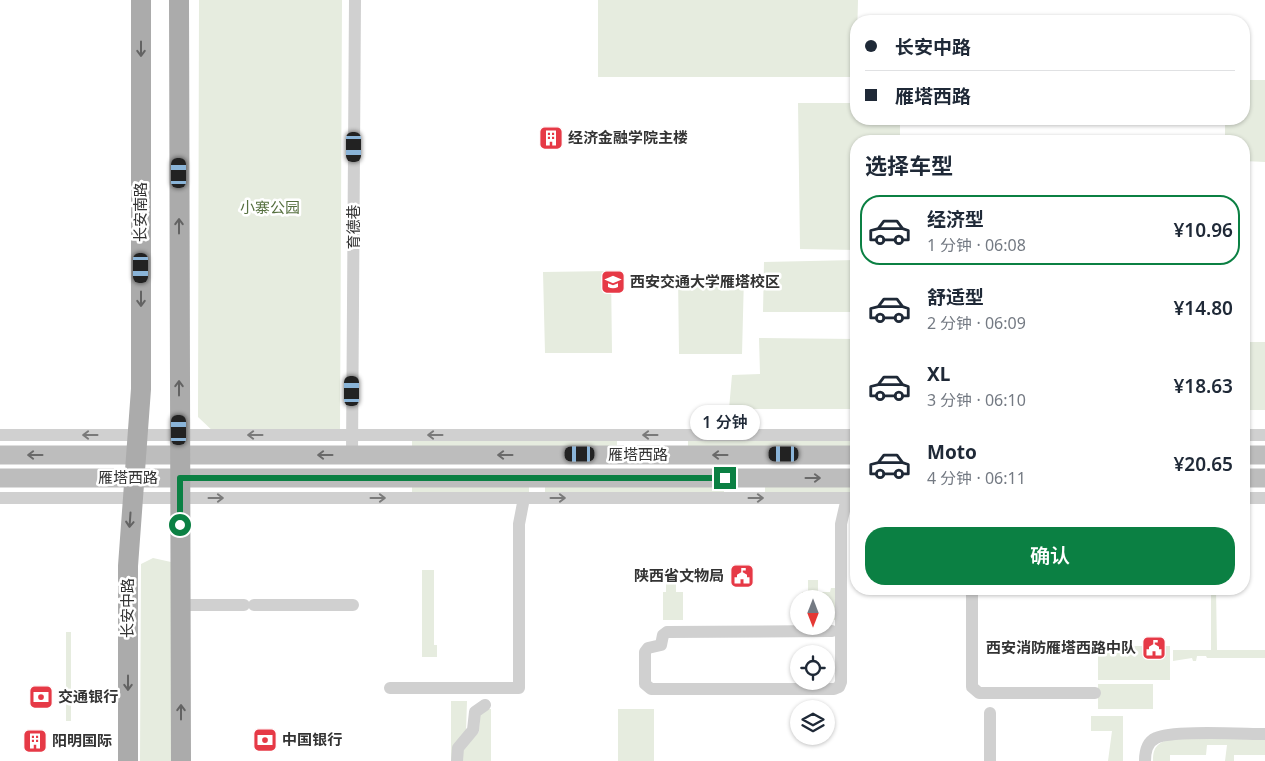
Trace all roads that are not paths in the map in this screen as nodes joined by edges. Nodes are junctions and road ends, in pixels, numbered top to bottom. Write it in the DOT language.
graph roads {
  1 [pos="141,0"];
  2 [pos="179,0"];
  3 [pos="355,0"];
  4 [pos="0,435"];
  5 [pos="352,435"];
  6 [pos="850,435"];
  7 [pos="1250,435"];
  8 [pos="1265,435"];
  9 [pos="138,445"];
  10 [pos="179,445"];
  11 [pos="0,454"];
  12 [pos="352,454"];
  13 [pos="850,454"];
  14 [pos="1250,454"];
  15 [pos="1265,454"];
  16 [pos="0,478"];
  17 [pos="134,478"];
  18 [pos="180,478"];
  19 [pos="850,478"];
  20 [pos="1250,478"];
  21 [pos="1265,478"];
  22 [pos="0,498"];
  23 [pos="132,498"];
  24 [pos="180,498"];
  25 [pos="524,498"];
  26 [pos="850,498"];
  27 [pos="1250,498"];
  28 [pos="1265,498"];
  29 [pos="850,501"];
  30 [pos="972,595"];
  31 [pos="181,605"];
  32 [pos="353,605"];
  33 [pos="790,631"];
  34 [pos="390,688"];
  35 [pos="1095,692"];
  36 [pos="485,705"];
  37 [pos="990,713"];
  38 [pos="1265,734"];
  39 [pos="128,761"];
  40 [pos="181,761"];
  41 [pos="457,761"];
  42 [pos="990,761"];
  43 [pos="1145,761"];
  1 -- 9 [label="main road, 长安南路, one-way"];
  10 -- 2 [label="main road, one-way"];
  3 -- 5 [label="street, 育德巷"];
  9 -- 4 [label="street, one-way"];
  6 -- 5 [label="street, one-way"];
  5 -- 10 [label="street, one-way"];
  5 -- 12 [label="street, 育德巷"];
  7 -- 8 [label="street"];
  9 -- 10 [label="main road, 雁塔西路"];
  9 -- 11 [label="main road, 雁塔西路, one-way"];
  9 -- 17 [label="main road, 长安中路"];
  12 -- 10 [label="main road, 雁塔西路, one-way"];
  10 -- 18 [label="main road"];
  13 -- 12 [label="main road, 雁塔西路, one-way"];
  14 -- 15 [label="main road"];
  16 -- 17 [label="main road, 雁塔西路"];
  17 -- 18 [label="main road, 雁塔西路"];
  17 -- 23 [label="main road, 长安中路"];
  18 -- 19 [label="main road, 雁塔西路, one-way"];
  18 -- 24 [label="main road"];
  20 -- 21 [label="main road"];
  22 -- 23 [label="street"];
  23 -- 24 [label="street"];
  23 -- 39 [label="main road, 长安中路, one-way"];
  24 -- 25 [label="street, one-way"];
  24 -- 31 [label="main road"];
  25 -- 26 [label="street, one-way"];
  25 -- 34 [label="street"];
  27 -- 28 [label="street"];
  29 -- 33 [label="street"];
  30 -- 35 [label="street"];
  31 -- 32 [label="street"];
  40 -- 31 [label="main road, one-way"];
  36 -- 41 [label="street"];
  37 -- 42 [label="street"];
  38 -- 43 [label="street"];
}
